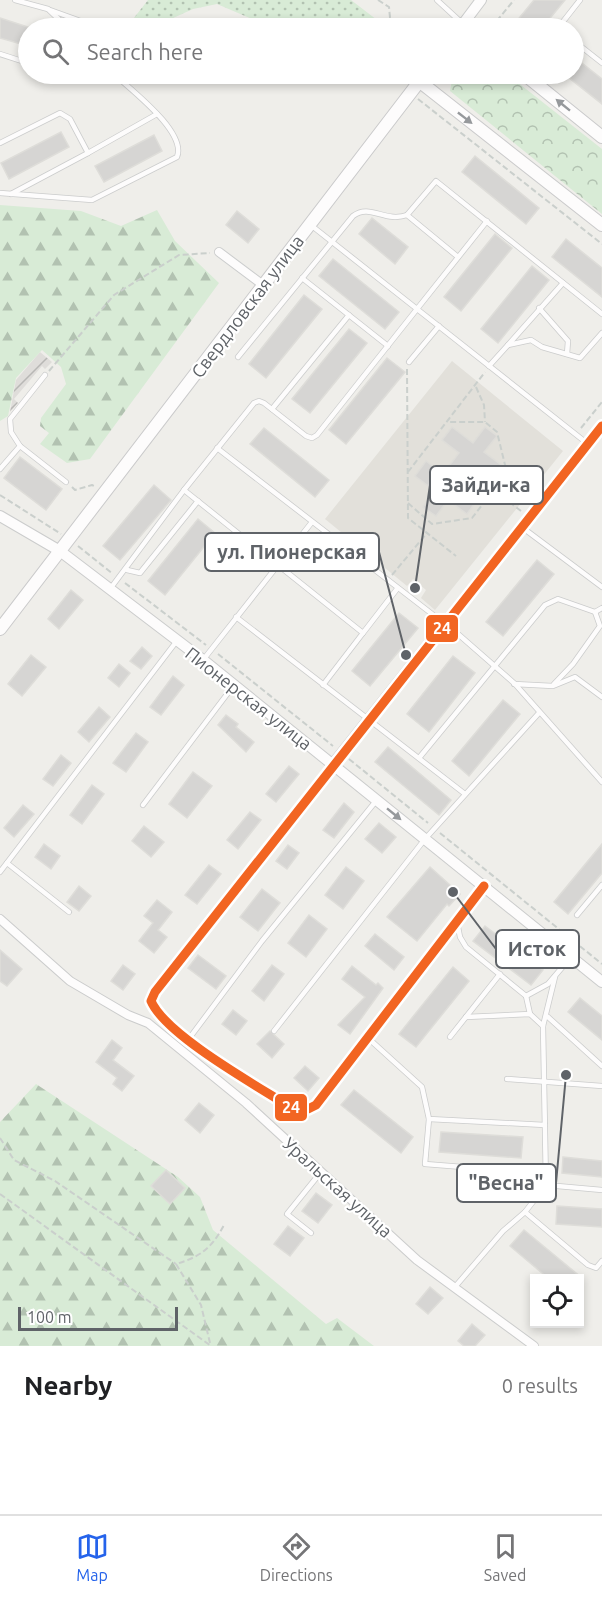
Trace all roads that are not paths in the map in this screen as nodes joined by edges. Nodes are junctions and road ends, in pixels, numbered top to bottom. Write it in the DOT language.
graph roads {
  1 [pos="15,0"];
  2 [pos="437,0"];
  3 [pos="481,0"];
  4 [pos="580,0"];
  5 [pos="48,9"];
  6 [pos="57,18"];
  7 [pos="73,18"];
  8 [pos="455,18"];
  9 [pos="470,18"];
  10 [pos="566,18"];
  11 [pos="584,49"];
  12 [pos="0,54"];
  13 [pos="18,60"];
  14 [pos="602,63"];
  15 [pos="125,84"];
  16 [pos="417,84"];
  17 [pos="431,84"];
  18 [pos="536,84"];
  19 [pos="157,114"];
  20 [pos="602,137"];
  21 [pos="0,143"];
  22 [pos="88,153"];
  23 [pos="21,189"];
  24 [pos="0,193"];
  25 [pos="10,194"];
  26 [pos="20,195"];
  27 [pos="407,215"];
  28 [pos="487,221"];
  29 [pos="309,224"];
  30 [pos="602,225"];
  31 [pos="332,241"];
  32 [pos="219,252"];
  33 [pos="458,258"];
  34 [pos="302,278"];
  35 [pos="563,283"];
  36 [pos="263,285"];
  37 [pos="539,308"];
  38 [pos="417,309"];
  39 [pos="602,314"];
  40 [pos="349,315"];
  41 [pos="439,326"];
  42 [pos="602,333"];
  43 [pos="508,345"];
  44 [pos="388,346"];
  45 [pos="567,354"];
  46 [pos="238,357"];
  47 [pos="408,364"];
  48 [pos="489,366"];
  49 [pos="45,375"];
  50 [pos="272,409"];
  51 [pos="602,426"];
  52 [pos="588,444"];
  53 [pos="20,446"];
  54 [pos="217,448"];
  55 [pos="0,469"];
  56 [pos="66,482"];
  57 [pos="184,490"];
  58 [pos="198,501"];
  59 [pos="0,516"];
  60 [pos="312,522"];
  61 [pos="523,528"];
  62 [pos="60,551"];
  63 [pos="278,564"];
  64 [pos="127,570"];
  65 [pos="602,587"];
  66 [pos="397,589"];
  67 [pos="109,590"];
  68 [pos="602,608"];
  69 [pos="595,612"];
  70 [pos="236,617"];
  71 [pos="445,626"];
  72 [pos="0,628"];
  73 [pos="363,633"];
  74 [pos="176,642"];
  75 [pos="203,660"];
  76 [pos="495,666"];
  77 [pos="234,684"];
  78 [pos="514,684"];
  79 [pos="323,685"];
  80 [pos="553,686"];
  81 [pos="602,698"];
  82 [pos="539,713"];
  83 [pos="369,720"];
  84 [pos="419,758"];
  85 [pos="334,763"];
  86 [pos="602,782"];
  87 [pos="465,794"];
  88 [pos="377,800"];
  89 [pos="143,805"];
  90 [pos="425,839"];
  91 [pos="7,863"];
  92 [pos="0,872"];
  93 [pos="602,885"];
  94 [pos="484,886"];
  95 [pos="596,892"];
  96 [pos="602,897"];
  97 [pos="69,912"];
  98 [pos="577,915"];
  99 [pos="0,919"];
  100 [pos="457,921"];
  101 [pos="571,957"];
  102 [pos="500,974"];
  103 [pos="555,978"];
  104 [pos="602,982"];
  105 [pos="526,996"];
  106 [pos="156,1012"];
  107 [pos="530,1014"];
  108 [pos="466,1017"];
  109 [pos="548,1017"];
  110 [pos="148,1023"];
  111 [pos="543,1026"];
  112 [pos="274,1031"];
  113 [pos="450,1037"];
  114 [pos="368,1038"];
  115 [pos="188,1040"];
  116 [pos="602,1066"];
  117 [pos="507,1079"];
  118 [pos="544,1083"];
  119 [pos="602,1086"];
  120 [pos="429,1119"];
  121 [pos="545,1125"];
  122 [pos="321,1172"];
  123 [pos="546,1185"];
  124 [pos="602,1190"];
  125 [pos="525,1212"];
  126 [pos="311,1233"];
  127 [pos="602,1261"];
  128 [pos="454,1288"];
  129 [pos="534,1346"];
  1 -- 5 [label="lane"];
  2 -- 8 [label="lane"];
  3 -- 9 [label="street"];
  4 -- 10 [label="lane"];
  5 -- 6 [label="lane"];
  5 -- 7 [label="lane"];
  11 -- 14 [label="lane"];
  12 -- 13 [label="lane"];
  15 -- 19 [label="lane"];
  16 -- 29 [label="main road, Свердловская улица"];
  17 -- 30 [label="main road, one-way"];
  20 -- 18 [label="main road, one-way"];
  19 -- 22 [label="lane"];
  19 -- 26 [label="lane"];
  21 -- 22 [label="lane"];
  22 -- 23 [label="lane"];
  23 -- 25 [label="lane"];
  23 -- 26 [label="lane"];
  24 -- 25 [label="lane"];
  25 -- 26 [label="lane"];
  27 -- 28 [label="lane"];
  27 -- 31 [label="lane"];
  27 -- 33 [label="lane"];
  28 -- 33 [label="lane"];
  28 -- 35 [label="lane"];
  29 -- 31 [label="lane"];
  29 -- 36 [label="main road, Свердловская улица"];
  31 -- 34 [label="lane"];
  31 -- 38 [label="lane"];
  32 -- 36 [label="street"];
  33 -- 38 [label="lane"];
  34 -- 40 [label="lane"];
  34 -- 46 [label="lane"];
  35 -- 37 [label="lane"];
  35 -- 39 [label="lane"];
  36 -- 62 [label="main road, Свердловская улица"];
  37 -- 43 [label="lane"];
  37 -- 45 [label="lane"];
  38 -- 41 [label="lane"];
  38 -- 44 [label="lane"];
  40 -- 44 [label="lane"];
  40 -- 50 [label="lane"];
  41 -- 47 [label="lane"];
  41 -- 48 [label="lane"];
  42 -- 45 [label="lane"];
  43 -- 45 [label="lane"];
  43 -- 48 [label="lane"];
  44 -- 50 [label="lane"];
  48 -- 52 [label="lane"];
  49 -- 53 [label="lane"];
  50 -- 54 [label="lane"];
  51 -- 52 [label="street"];
  52 -- 61 [label="street"];
  53 -- 55 [label="lane"];
  53 -- 56 [label="lane"];
  54 -- 57 [label="lane"];
  54 -- 60 [label="lane"];
  57 -- 58 [label="lane"];
  57 -- 64 [label="lane"];
  58 -- 63 [label="lane"];
  58 -- 64 [label="lane"];
  59 -- 62 [label="street, Пионерская улица"];
  60 -- 63 [label="lane"];
  60 -- 66 [label="lane"];
  61 -- 65 [label="lane"];
  61 -- 71 [label="street"];
  62 -- 67 [label="street, Пионерская улица"];
  62 -- 72 [label="main road, Свердловская улица"];
  63 -- 70 [label="lane"];
  63 -- 73 [label="lane"];
  64 -- 67 [label="lane"];
  66 -- 71 [label="lane"];
  66 -- 73 [label="lane"];
  67 -- 74 [label="street, Пионерская улица"];
  68 -- 69 [label="lane"];
  69 -- 76 [label="lane"];
  69 -- 80 [label="lane"];
  70 -- 75 [label="lane"];
  70 -- 79 [label="lane"];
  71 -- 76 [label="lane"];
  71 -- 83 [label="street"];
  73 -- 79 [label="lane"];
  74 -- 75 [label="street, Пионерская улица"];
  74 -- 91 [label="lane"];
  75 -- 77 [label="street, Пионерская улица"];
  76 -- 78 [label="lane"];
  76 -- 84 [label="lane"];
  77 -- 85 [label="street, Пионерская улица"];
  77 -- 89 [label="lane"];
  78 -- 80 [label="lane"];
  78 -- 82 [label="lane"];
  79 -- 83 [label="lane"];
  80 -- 81 [label="lane"];
  82 -- 86 [label="lane"];
  82 -- 87 [label="lane"];
  83 -- 84 [label="lane"];
  83 -- 85 [label="street"];
  84 -- 87 [label="lane"];
  85 -- 88 [label="street, Пионерская улица"];
  85 -- 106 [label="street"];
  87 -- 90 [label="lane"];
  88 -- 90 [label="street, Пионерская улица, one-way"];
  88 -- 115 [label="lane"];
  90 -- 94 [label="street, Пионерская улица"];
  90 -- 112 [label="lane"];
  91 -- 92 [label="lane"];
  91 -- 97 [label="lane"];
  93 -- 95 [label="lane"];
  94 -- 100 [label="street"];
  94 -- 101 [label="street, Пионерская улица"];
  95 -- 96 [label="lane"];
  95 -- 98 [label="lane"];
  99 -- 110 [label="street, Уральская улица"];
  100 -- 102 [label="lane"];
  100 -- 114 [label="street"];
  101 -- 103 [label="lane"];
  101 -- 104 [label="street, Пионерская улица"];
  102 -- 105 [label="lane"];
  102 -- 108 [label="lane"];
  103 -- 105 [label="lane"];
  103 -- 109 [label="lane"];
  105 -- 107 [label="lane"];
  106 -- 110 [label="street"];
  106 -- 115 [label="street"];
  107 -- 108 [label="lane"];
  107 -- 111 [label="lane"];
  108 -- 113 [label="lane"];
  109 -- 111 [label="lane"];
  109 -- 116 [label="lane"];
  110 -- 122 [label="street, Уральская улица"];
  111 -- 118 [label="lane"];
  114 -- 115 [label="street"];
  114 -- 120 [label="lane"];
  117 -- 118 [label="lane"];
  118 -- 119 [label="lane"];
  118 -- 121 [label="lane"];
  120 -- 121 [label="lane"];
  120 -- 123 [label="lane"];
  121 -- 123 [label="lane"];
  122 -- 126 [label="lane"];
  122 -- 128 [label="street, Уральская улица"];
  123 -- 124 [label="lane"];
  123 -- 125 [label="lane"];
  125 -- 127 [label="lane"];
  125 -- 128 [label="lane"];
  128 -- 129 [label="street, Уральская улица"];
}
